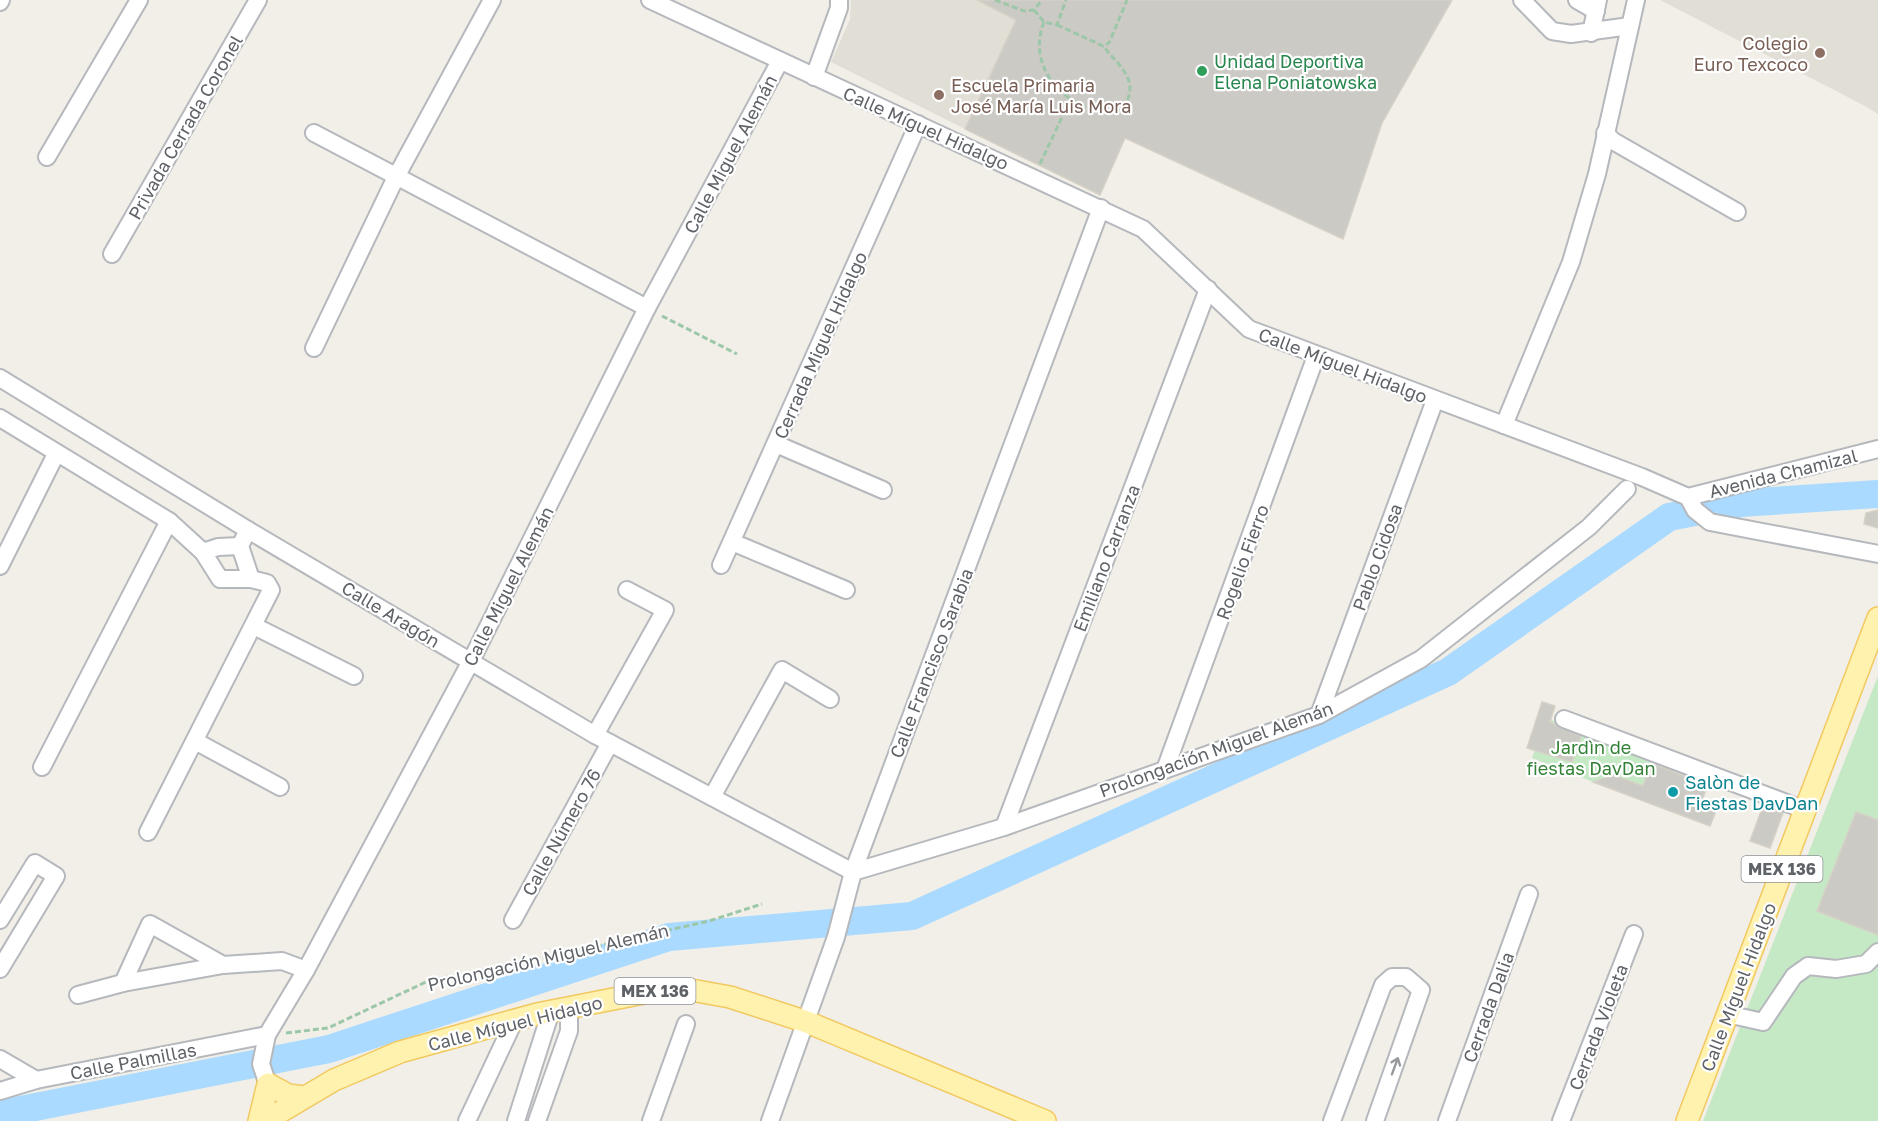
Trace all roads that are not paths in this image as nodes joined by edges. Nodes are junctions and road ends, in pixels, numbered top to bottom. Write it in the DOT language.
graph roads {
  1 [pos="140,0"];
  2 [pos="258,0"];
  3 [pos="492,0"];
  4 [pos="650,0"];
  5 [pos="839,0"];
  6 [pos="1522,0"];
  7 [pos="1577,0"];
  8 [pos="1636,0"];
  9 [pos="1597,5"];
  10 [pos="1630,26"];
  11 [pos="1591,33"];
  12 [pos="780,60"];
  13 [pos="814,77"];
  14 [pos="918,124"];
  15 [pos="314,133"];
  16 [pos="1605,133"];
  17 [pos="47,157"];
  18 [pos="396,177"];
  19 [pos="1101,208"];
  20 [pos="1737,212"];
  21 [pos="112,254"];
  22 [pos="1208,289"];
  23 [pos="647,308"];
  24 [pos="314,348"];
  25 [pos="1316,356"];
  26 [pos="0,378"];
  27 [pos="1435,400"];
  28 [pos="0,418"];
  29 [pos="1504,425"];
  30 [pos="776,444"];
  31 [pos="1878,448"];
  32 [pos="56,454"];
  33 [pos="1627,489"];
  34 [pos="883,490"];
  35 [pos="1696,508"];
  36 [pos="170,521"];
  37 [pos="248,530"];
  38 [pos="732,542"];
  39 [pos="240,546"];
  40 [pos="203,552"];
  41 [pos="1878,554"];
  42 [pos="721,565"];
  43 [pos="0,566"];
  44 [pos="251,579"];
  45 [pos="627,590"];
  46 [pos="846,590"];
  47 [pos="1878,618"];
  48 [pos="254,626"];
  49 [pos="471,661"];
  50 [pos="354,676"];
  51 [pos="830,699"];
  52 [pos="1319,715"];
  53 [pos="1564,719"];
  54 [pos="595,735"];
  55 [pos="195,741"];
  56 [pos="610,743"];
  57 [pos="42,767"];
  58 [pos="1166,767"];
  59 [pos="280,787"];
  60 [pos="712,797"];
  61 [pos="1805,810"];
  62 [pos="1004,827"];
  63 [pos="148,832"];
  64 [pos="851,880"];
  65 [pos="1529,894"];
  66 [pos="513,920"];
  67 [pos="0,921"];
  68 [pos="1634,934"];
  69 [pos="1878,952"];
  70 [pos="223,965"];
  71 [pos="0,969"];
  72 [pos="306,970"];
  73 [pos="123,983"];
  74 [pos="78,995"];
  75 [pos="560,1009"];
  76 [pos="1727,1014"];
  77 [pos="515,1019"];
  78 [pos="807,1022"];
  79 [pos="686,1024"];
  80 [pos="265,1044"];
  81 [pos="0,1059"];
  82 [pos="36,1080"];
  83 [pos="266,1081"];
  84 [pos="0,1091"];
  85 [pos="304,1097"];
  86 [pos="266,1119"];
  87 [pos="467,1121"];
  88 [pos="516,1121"];
  89 [pos="537,1121"];
  90 [pos="651,1121"];
  91 [pos="770,1121"];
  92 [pos="1045,1121"];
  93 [pos="1332,1121"];
  94 [pos="1375,1121"];
  95 [pos="1447,1121"];
  96 [pos="1561,1121"];
  97 [pos="1687,1121"];
  1 -- 17 [label="street"];
  2 -- 21 [label="street, Privada Cerrada Coronel"];
  3 -- 18 [label="street"];
  4 -- 12 [label="street, Calle Míguel Hidalgo"];
  5 -- 13 [label="street"];
  6 -- 11 [label="street"];
  7 -- 9 [label="street"];
  8 -- 10 [label="street"];
  9 -- 11 [label="street"];
  10 -- 11 [label="street"];
  10 -- 16 [label="street"];
  12 -- 13 [label="street, Calle Míguel Hidalgo"];
  12 -- 23 [label="street, Calle Miguel Alemán"];
  13 -- 14 [label="street, Calle Míguel Hidalgo"];
  14 -- 19 [label="street, Calle Míguel Hidalgo"];
  14 -- 30 [label="street, Cerrada Miguel Hidalgo"];
  15 -- 18 [label="street"];
  16 -- 20 [label="street"];
  16 -- 29 [label="street"];
  18 -- 23 [label="street"];
  18 -- 24 [label="street"];
  19 -- 22 [label="street, Calle Míguel Hidalgo"];
  19 -- 64 [label="street, Calle Francisco Sarabia"];
  22 -- 25 [label="street, Calle Míguel Hidalgo"];
  22 -- 62 [label="street, Emiliano Carranza"];
  23 -- 49 [label="street, Calle Miguel Alemán"];
  25 -- 27 [label="street, Calle Míguel Hidalgo"];
  25 -- 58 [label="street, Rogelio Fierro"];
  26 -- 37 [label="street, Calle Aragón"];
  27 -- 29 [label="street, Calle Míguel Hidalgo"];
  27 -- 52 [label="street, Pablo Cidosa"];
  28 -- 32 [label="street"];
  29 -- 35 [label="street, Calle Míguel Hidalgo"];
  30 -- 34 [label="street"];
  30 -- 38 [label="street, Cerrada Miguel Hidalgo"];
  31 -- 35 [label="street, Avenida Chamizal"];
  32 -- 36 [label="street"];
  32 -- 43 [label="street"];
  33 -- 52 [label="street, Prolongación Miguel Alemán"];
  35 -- 41 [label="street, Calle Míguel Hidalgo"];
  36 -- 40 [label="street"];
  36 -- 57 [label="street"];
  37 -- 39 [label="street"];
  37 -- 49 [label="street, Calle Aragón"];
  38 -- 42 [label="street, Cerrada Miguel Hidalgo"];
  38 -- 46 [label="street"];
  39 -- 40 [label="street"];
  39 -- 44 [label="street"];
  40 -- 44 [label="street"];
  44 -- 48 [label="street"];
  45 -- 54 [label="street"];
  47 -- 61 [label="main road, Calle Míguel Hidalgo / MEX 136"];
  48 -- 50 [label="street"];
  48 -- 55 [label="street"];
  49 -- 54 [label="street, Calle Aragón"];
  49 -- 72 [label="street, Calle Miguel Alemán"];
  51 -- 60 [label="street"];
  52 -- 58 [label="street, Prolongación Miguel Alemán"];
  53 -- 61 [label="street"];
  54 -- 56 [label="street, Calle Aragón"];
  55 -- 59 [label="street"];
  55 -- 63 [label="street"];
  56 -- 60 [label="street, Calle Aragón"];
  56 -- 66 [label="street, Calle Número 76"];
  58 -- 62 [label="street, Prolongación Miguel Alemán"];
  60 -- 64 [label="street, Calle Aragón"];
  61 -- 76 [label="main road, Calle Míguel Hidalgo / MEX 136"];
  62 -- 64 [label="street, Prolongación Miguel Alemán"];
  64 -- 78 [label="street, Calle Francisco Sarabia"];
  65 -- 95 [label="street, Cerrada Dalia"];
  67 -- 71 [label="street"];
  68 -- 96 [label="street, Cerrada Violeta"];
  69 -- 76 [label="street"];
  70 -- 72 [label="street"];
  70 -- 73 [label="street"];
  70 -- 73 [label="street"];
  72 -- 80 [label="street, Calle Miguel Alemán"];
  73 -- 74 [label="street"];
  75 -- 77 [label="main road, Calle Míguel Hidalgo / MEX 136"];
  75 -- 78 [label="main road, Calle Míguel Hidalgo / MEX 136"];
  75 -- 88 [label="street"];
  75 -- 89 [label="street"];
  76 -- 97 [label="main road, Calle Míguel Hidalgo / MEX 136"];
  77 -- 85 [label="main road, Calle Míguel Hidalgo / MEX 136"];
  77 -- 87 [label="street"];
  78 -- 91 [label="street, Calle Francisco Sarabia"];
  78 -- 92 [label="main road, Calle Míguel Hidalgo / MEX 136"];
  79 -- 90 [label="street"];
  80 -- 82 [label="street, Calle Palmillas"];
  80 -- 83 [label="street"];
  81 -- 82 [label="street"];
  82 -- 84 [label="street, Calle Palmillas"];
  83 -- 85 [label="main road"];
  83 -- 86 [label="main road"];
  85 -- 86 [label="main road, Calle Míguel Hidalgo / MEX 136"];
  94 -- 93 [label="street, one-way"];
}
